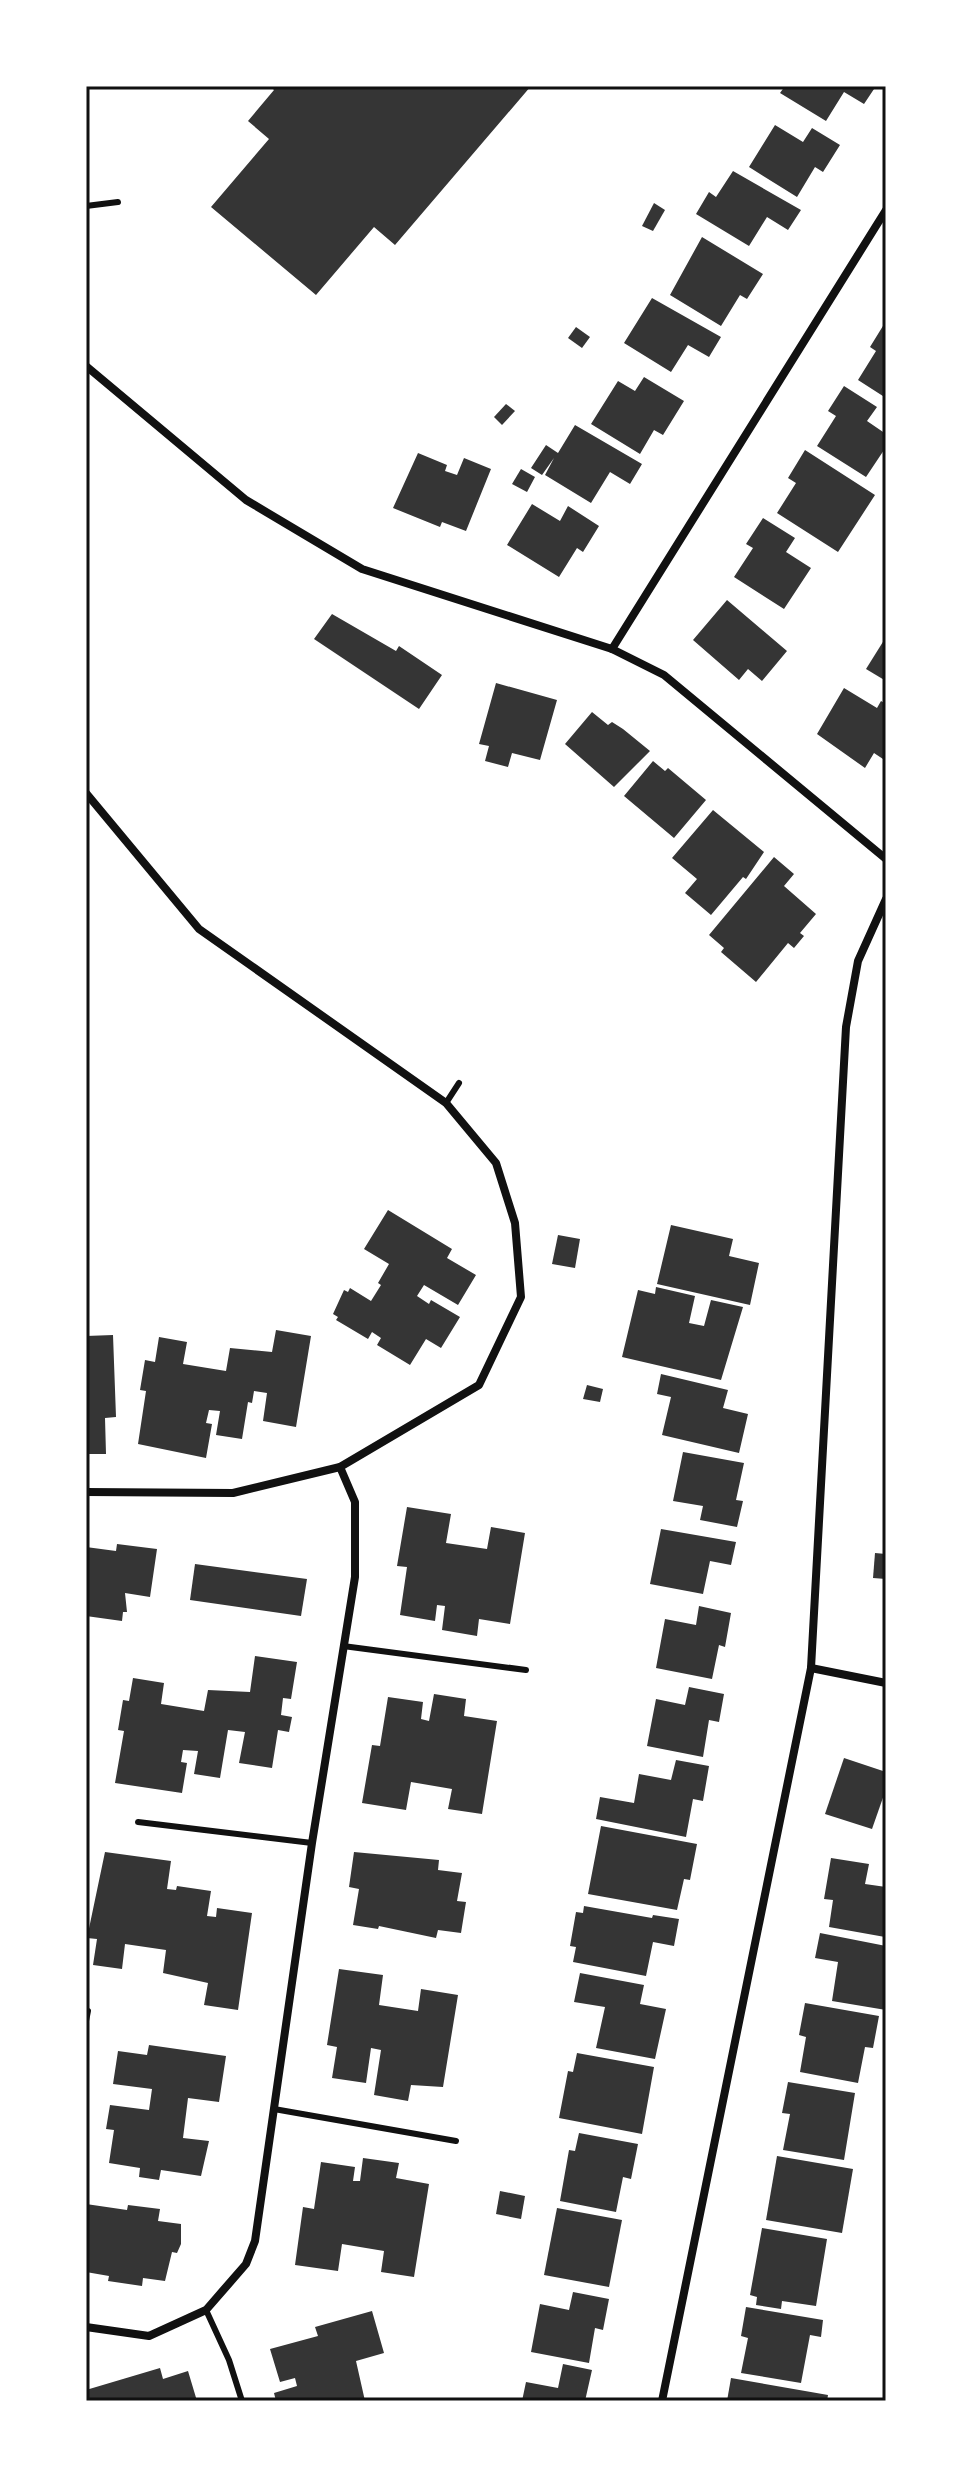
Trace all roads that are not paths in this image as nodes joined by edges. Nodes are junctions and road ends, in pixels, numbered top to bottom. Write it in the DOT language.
graph roads {
  1 [pos="118,202"];
  2 [pos="86,206"];
  3 [pos="886,210"];
  4 [pos="86,366"];
  5 [pos="612,649"];
  6 [pos="86,793"];
  7 [pos="886,859"];
  8 [pos="886,899"];
  9 [pos="459,1083"];
  10 [pos="446,1103"];
  11 [pos="340,1467"];
  12 [pos="86,1492"];
  13 [pos="343,1646"];
  14 [pos="811,1668"];
  15 [pos="526,1670"];
  16 [pos="886,1683"];
  17 [pos="138,1822"];
  18 [pos="312,1843"];
  19 [pos="88,2011"];
  20 [pos="86,2021"];
  21 [pos="274,2109"];
  22 [pos="456,2141"];
  23 [pos="206,2310"];
  24 [pos="86,2327"];
  25 [pos="242,2401"];
  26 [pos="662,2401"];
  1 -- 2 [label="lane"];
  3 -- 5 [label="street"];
  4 -- 5 [label="street"];
  5 -- 7 [label="street"];
  6 -- 10 [label="street"];
  8 -- 14 [label="street"];
  9 -- 10 [label="lane"];
  10 -- 11 [label="street"];
  11 -- 12 [label="street"];
  11 -- 13 [label="street"];
  13 -- 15 [label="lane"];
  13 -- 18 [label="street"];
  14 -- 16 [label="street"];
  14 -- 26 [label="street"];
  17 -- 18 [label="lane"];
  18 -- 21 [label="street"];
  19 -- 20 [label="lane"];
  21 -- 22 [label="lane"];
  21 -- 23 [label="street"];
  23 -- 24 [label="street"];
  23 -- 25 [label="lane"];
}
